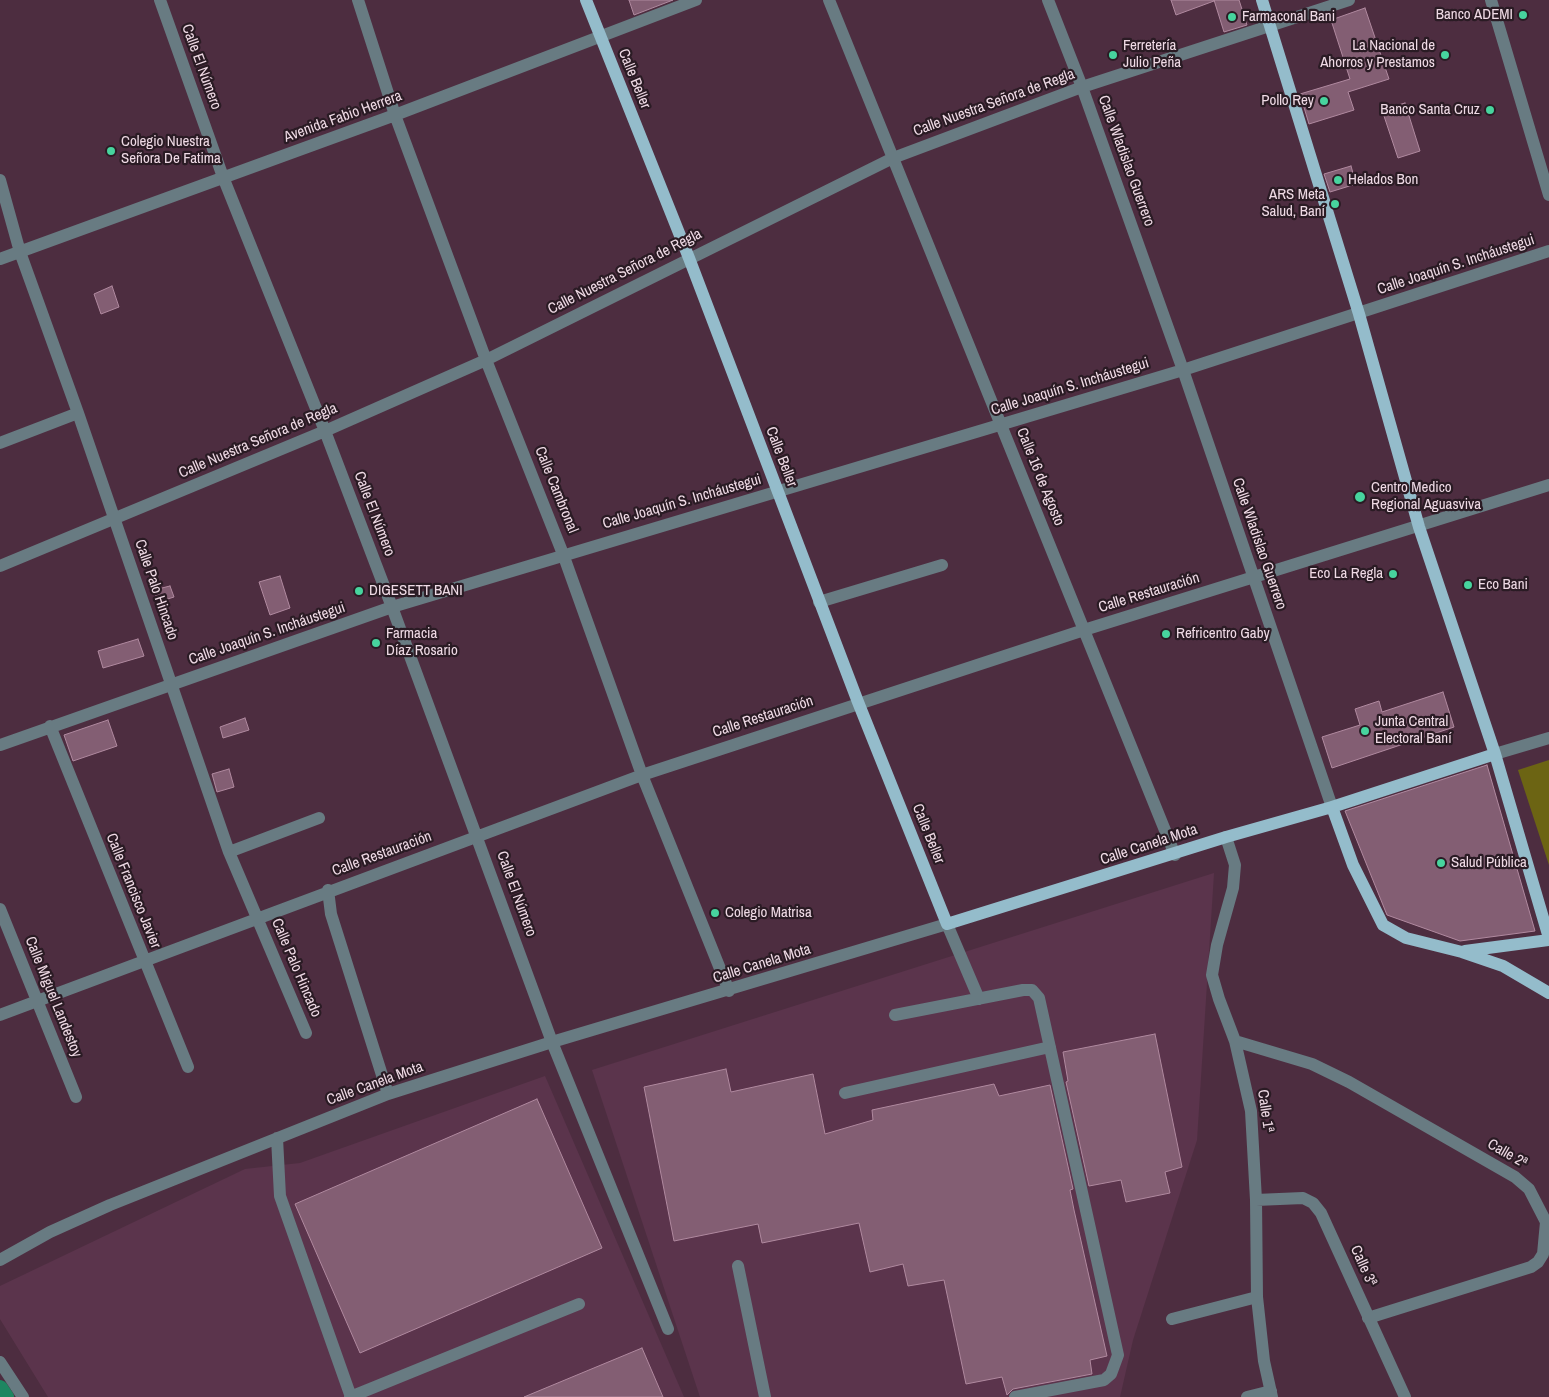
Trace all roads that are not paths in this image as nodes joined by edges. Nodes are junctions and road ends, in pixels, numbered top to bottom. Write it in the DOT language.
graph roads {
  1 [pos="160,0"];
  2 [pos="358,0"];
  3 [pos="586,0"];
  4 [pos="696,0"];
  5 [pos="829,0"];
  6 [pos="1048,0"];
  7 [pos="1262,0"];
  8 [pos="1349,0"];
  9 [pos="1491,0"];
  10 [pos="1271,27"];
  11 [pos="600,36"];
  12 [pos="1082,87"];
  13 [pos="396,115"];
  14 [pos="893,158"];
  15 [pos="223,177"];
  16 [pos="0,180"];
  17 [pos="1549,195"];
  18 [pos="1549,251"];
  19 [pos="20,252"];
  20 [pos="689,258"];
  21 [pos="0,260"];
  22 [pos="1359,314"];
  23 [pos="486,360"];
  24 [pos="1183,370"];
  25 [pos="78,413"];
  26 [pos="1001,425"];
  27 [pos="326,431"];
  28 [pos="0,442"];
  29 [pos="1549,485"];
  30 [pos="776,491"];
  31 [pos="115,519"];
  32 [pos="1419,527"];
  33 [pos="564,554"];
  34 [pos="942,565"];
  35 [pos="0,566"];
  36 [pos="1253,578"];
  37 [pos="819,602"];
  38 [pos="392,607"];
  39 [pos="1084,630"];
  40 [pos="171,684"];
  41 [pos="858,702"];
  42 [pos="50,726"];
  43 [pos="1549,738"];
  44 [pos="0,744"];
  45 [pos="1495,754"];
  46 [pos="642,774"];
  47 [pos="1332,807"];
  48 [pos="319,818"];
  49 [pos="478,835"];
  50 [pos="1226,837"];
  51 [pos="229,852"];
  52 [pos="1175,854"];
  53 [pos="328,890"];
  54 [pos="0,909"];
  55 [pos="257,919"];
  56 [pos="947,924"];
  57 [pos="1549,939"];
  58 [pos="1462,952"];
  59 [pos="144,962"];
  60 [pos="729,991"];
  61 [pos="1549,993"];
  62 [pos="979,999"];
  63 [pos="38,1001"];
  64 [pos="0,1015"];
  65 [pos="895,1015"];
  66 [pos="306,1033"];
  67 [pos="1235,1041"];
  68 [pos="552,1042"];
  69 [pos="1050,1047"];
  70 [pos="188,1067"];
  71 [pos="845,1093"];
  72 [pos="388,1094"];
  73 [pos="76,1097"];
  74 [pos="277,1138"];
  75 [pos="1256,1200"];
  76 [pos="1547,1222"];
  77 [pos="0,1260"];
  78 [pos="738,1266"];
  79 [pos="1257,1297"];
  80 [pos="579,1304"];
  81 [pos="1368,1318"];
  82 [pos="1172,1319"];
  83 [pos="668,1329"];
  84 [pos="0,1362"];
  85 [pos="1272,1394"];
  86 [pos="23,1397"];
  87 [pos="351,1397"];
  88 [pos="765,1397"];
  89 [pos="1015,1397"];
  90 [pos="1246,1397"];
  91 [pos="1405,1397"];
  1 -- 15 [label="street, Calle El Número"];
  2 -- 13 [label="street, Calle Cambronal"];
  3 -- 11 [label="main road, Calle Beller"];
  4 -- 11 [label="street, Avenida Fabio Herrera"];
  5 -- 14 [label="street, Calle 16 de Agosto"];
  6 -- 12 [label="street, Calle Wladislao Guerrero"];
  7 -- 10 [label="main road"];
  8 -- 10 [label="street, Calle Nuestra Señora de Regla"];
  9 -- 17 [label="street"];
  10 -- 12 [label="street, Calle Nuestra Señora de Regla"];
  10 -- 22 [label="main road"];
  11 -- 13 [label="street, Avenida Fabio Herrera"];
  11 -- 20 [label="main road, Calle Beller"];
  12 -- 14 [label="street, Calle Nuestra Señora de Regla"];
  12 -- 24 [label="street, Calle Wladislao Guerrero"];
  13 -- 15 [label="street, Avenida Fabio Herrera"];
  13 -- 23 [label="street, Calle Cambronal"];
  14 -- 20 [label="street, Calle Nuestra Señora de Regla"];
  14 -- 26 [label="street, Calle 16 de Agosto"];
  15 -- 19 [label="street, Avenida Fabio Herrera"];
  15 -- 27 [label="street, Calle El Número"];
  16 -- 19 [label="street, Calle Palo Hincado"];
  18 -- 22 [label="street, Calle Joaquín S. Incháustegui"];
  19 -- 21 [label="street, Avenida Fabio Herrera"];
  19 -- 25 [label="street, Calle Palo Hincado"];
  20 -- 23 [label="street, Calle Nuestra Señora de Regla"];
  20 -- 30 [label="main road, Calle Beller"];
  22 -- 24 [label="street, Calle Joaquín S. Incháustegui"];
  22 -- 32 [label="main road"];
  23 -- 27 [label="street, Calle Nuestra Señora de Regla"];
  23 -- 33 [label="street, Calle Cambronal"];
  24 -- 26 [label="street, Calle Joaquín S. Incháustegui"];
  24 -- 36 [label="street, Calle Wladislao Guerrero"];
  25 -- 28 [label="street"];
  25 -- 31 [label="street, Calle Palo Hincado"];
  26 -- 30 [label="street, Calle Joaquín S. Incháustegui"];
  26 -- 39 [label="street, Calle 16 de Agosto"];
  27 -- 31 [label="street, Calle Nuestra Señora de Regla"];
  27 -- 38 [label="street, Calle El Número"];
  29 -- 32 [label="street, Calle Restauración"];
  30 -- 33 [label="street, Calle Joaquín S. Incháustegui"];
  30 -- 37 [label="main road, Calle Beller"];
  31 -- 35 [label="street, Calle Nuestra Señora de Regla"];
  31 -- 40 [label="street, Calle Palo Hincado"];
  32 -- 36 [label="street, Calle Restauración"];
  32 -- 45 [label="main road"];
  33 -- 38 [label="street, Calle Joaquín S. Incháustegui"];
  33 -- 46 [label="street, Calle Cambronal"];
  34 -- 37 [label="street"];
  36 -- 39 [label="street, Calle Restauración"];
  36 -- 47 [label="street, Calle Wladislao Guerrero"];
  37 -- 41 [label="main road, Calle Beller"];
  38 -- 40 [label="street, Calle Joaquín S. Incháustegui"];
  38 -- 49 [label="street, Calle El Número"];
  39 -- 41 [label="street, Calle Restauración"];
  39 -- 52 [label="street, Calle 16 de Agosto"];
  40 -- 42 [label="street, Calle Joaquín S. Incháustegui"];
  40 -- 51 [label="street, Calle Palo Hincado"];
  41 -- 46 [label="street, Calle Restauración"];
  41 -- 56 [label="main road, Calle Beller"];
  42 -- 44 [label="street, Calle Joaquín S. Incháustegui"];
  42 -- 59 [label="street, Calle Francisco Javier"];
  43 -- 45 [label="street, Calle Canela Mota"];
  45 -- 47 [label="main road, Calle Canela Mota"];
  45 -- 57 [label="main road"];
  46 -- 49 [label="street, Calle Restauración"];
  46 -- 60 [label="street, Calle Cambronal"];
  47 -- 50 [label="main road, Calle Canela Mota"];
  47 -- 58 [label="main road, Calle Wladislao Guerrero"];
  48 -- 51 [label="street"];
  49 -- 53 [label="street, Calle Restauración"];
  49 -- 68 [label="street, Calle El Número"];
  50 -- 52 [label="main road, Calle Canela Mota"];
  50 -- 67 [label="street, Calle 1ª"];
  51 -- 55 [label="street, Calle Palo Hincado"];
  52 -- 56 [label="main road, Calle Canela Mota"];
  53 -- 55 [label="street, Calle Restauración"];
  53 -- 72 [label="street"];
  54 -- 63 [label="street, Calle Miguel Landestoy"];
  55 -- 59 [label="street, Calle Restauración"];
  55 -- 66 [label="street, Calle Palo Hincado"];
  56 -- 60 [label="street, Calle Canela Mota"];
  56 -- 62 [label="street"];
  57 -- 58 [label="main road"];
  58 -- 61 [label="main road, Calle Wladislao Guerrero"];
  59 -- 63 [label="street, Calle Restauración"];
  59 -- 70 [label="street, Calle Francisco Javier"];
  60 -- 68 [label="street, Calle Canela Mota"];
  62 -- 65 [label="street"];
  62 -- 69 [label="street"];
  63 -- 64 [label="street, Calle Restauración"];
  63 -- 73 [label="street, Calle Miguel Landestoy"];
  67 -- 75 [label="street, Calle 1ª"];
  67 -- 76 [label="street, Calle 2ª"];
  68 -- 72 [label="street, Calle Canela Mota"];
  68 -- 83 [label="street, Calle El Número"];
  69 -- 71 [label="street"];
  69 -- 89 [label="street"];
  72 -- 74 [label="street, Calle Canela Mota"];
  74 -- 77 [label="street, Calle Canela Mota"];
  74 -- 87 [label="street"];
  75 -- 79 [label="street, Calle 1ª"];
  75 -- 81 [label="street, Calle 3ª"];
  76 -- 81 [label="street, Calle 2ª"];
  78 -- 88 [label="street"];
  79 -- 82 [label="street"];
  79 -- 85 [label="street, Calle 1ª"];
  80 -- 87 [label="street"];
  81 -- 91 [label="street, Calle 3ª"];
  84 -- 86 [label="street"];
  85 -- 90 [label="street"];
}
